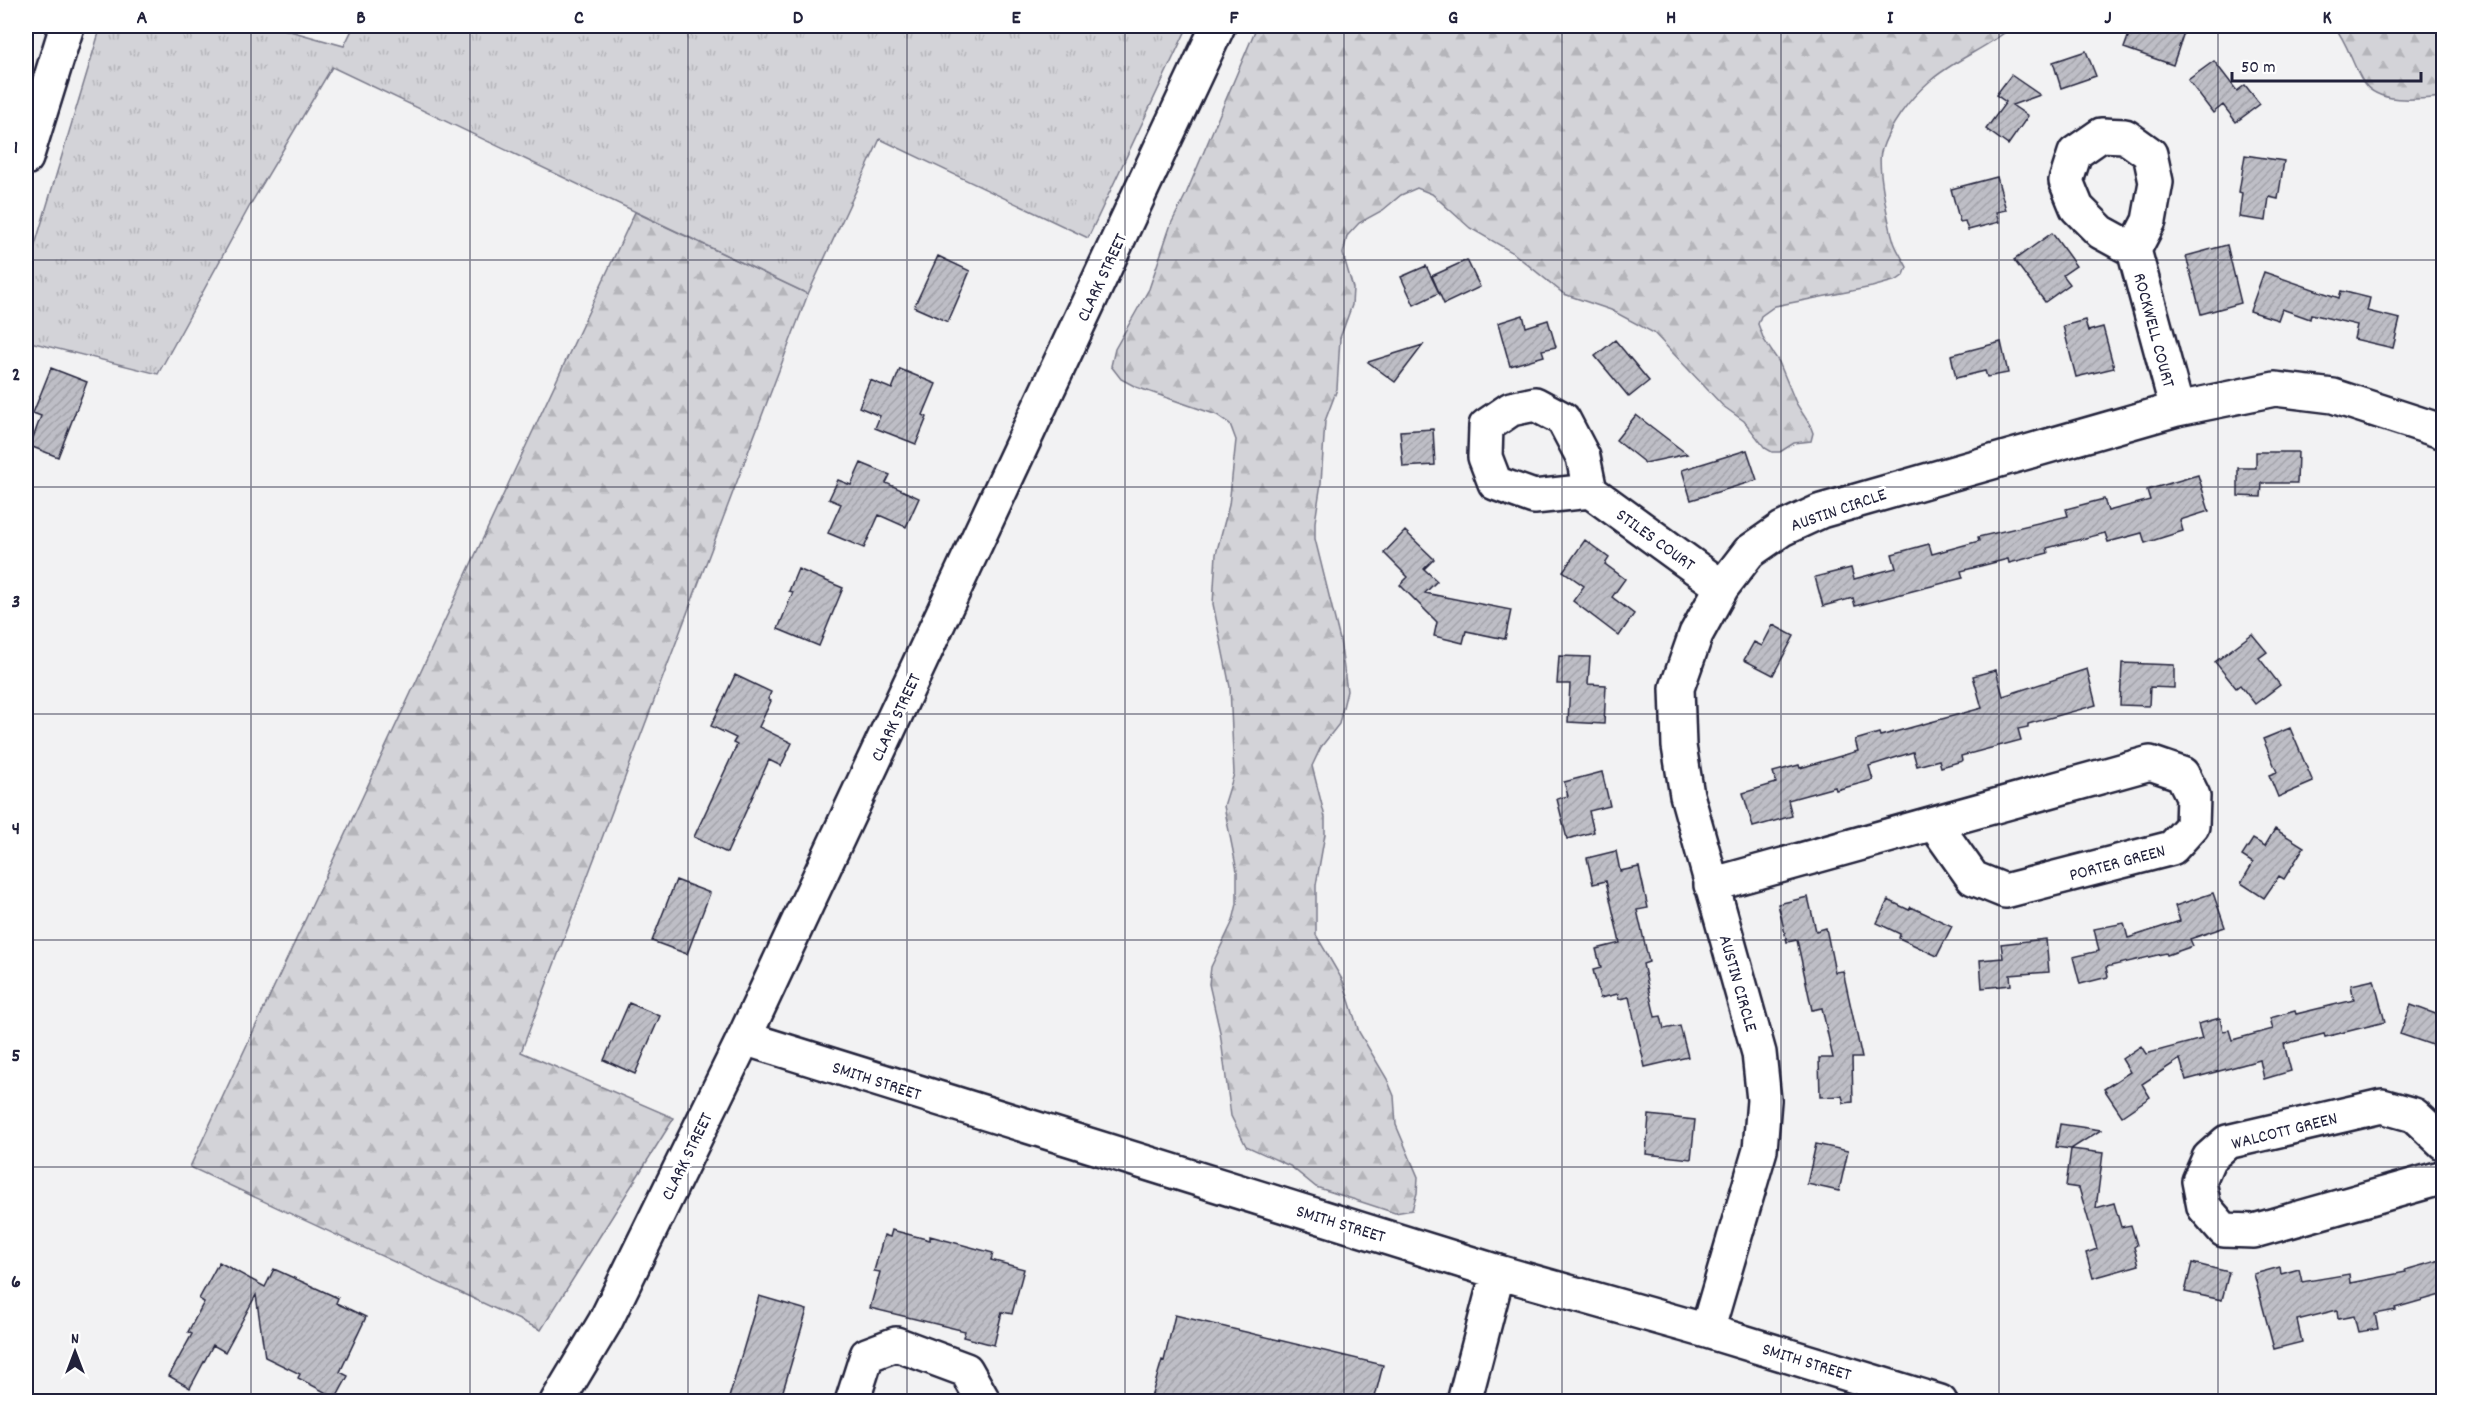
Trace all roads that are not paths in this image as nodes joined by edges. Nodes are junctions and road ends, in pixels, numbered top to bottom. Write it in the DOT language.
graph roads {
  1 [pos="67,26"];
  2 [pos="1218,26"];
  3 [pos="26,158"];
  4 [pos="2134,250"];
  5 [pos="2177,409"];
  6 [pos="2444,432"];
  7 [pos="1590,491"];
  8 [pos="1722,587"];
  9 [pos="1934,823"];
  10 [pos="1711,885"];
  11 [pos="744,1038"];
  12 [pos="2444,1143"];
  13 [pos="2444,1177"];
  14 [pos="1498,1272"];
  15 [pos="1707,1331"];
  16 [pos="1467,1400"];
  17 [pos="557,1401"];
  18 [pos="852,1401"];
  19 [pos="984,1401"];
  20 [pos="1940,1401"];
  1 -- 3 [label="street"];
  2 -- 11 [label="street, CLARK STREET"];
  4 -- 5 [label="street, ROCKWELL COURT"];
  5 -- 6 [label="street, AUSTIN CIRCLE"];
  5 -- 8 [label="street, AUSTIN CIRCLE"];
  7 -- 8 [label="street, STILES COURT"];
  8 -- 10 [label="street, AUSTIN CIRCLE"];
  9 -- 9 [label="street, PORTER GREEN"];
  9 -- 10 [label="street, PORTER GREEN"];
  10 -- 15 [label="street, AUSTIN CIRCLE"];
  11 -- 14 [label="street, SMITH STREET"];
  11 -- 17 [label="street, CLARK STREET"];
  12 -- 13 [label="street, WALCOTT GREEN"];
  14 -- 15 [label="street, SMITH STREET"];
  14 -- 16 [label="street"];
  15 -- 20 [label="street, SMITH STREET"];
  18 -- 19 [label="street"];
}
